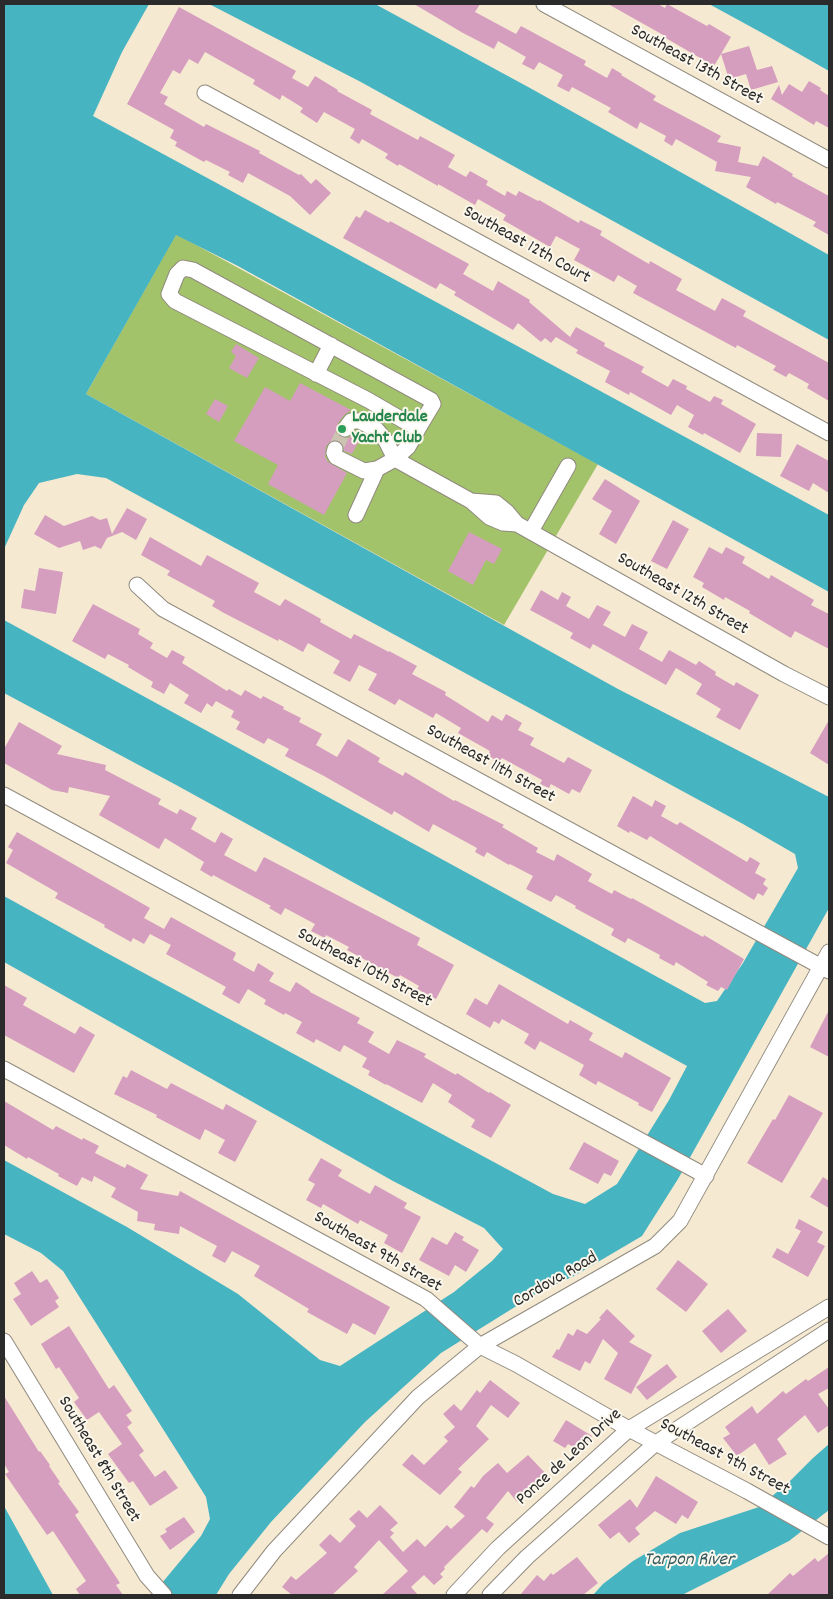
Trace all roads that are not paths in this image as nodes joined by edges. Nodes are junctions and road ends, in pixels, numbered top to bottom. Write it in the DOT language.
graph roads {
  1 [pos="544,4"];
  2 [pos="205,93"];
  3 [pos="829,160"];
  4 [pos="331,345"];
  5 [pos="316,374"];
  6 [pos="366,400"];
  7 [pos="418,430"];
  8 [pos="829,433"];
  9 [pos="335,449"];
  10 [pos="395,459"];
  11 [pos="568,466"];
  12 [pos="377,469"];
  13 [pos="356,515"];
  14 [pos="531,531"];
  15 [pos="137,585"];
  16 [pos="829,697"];
  17 [pos="4,795"];
  18 [pos="829,952"];
  19 [pos="825,969"];
  20 [pos="4,1069"];
  21 [pos="699,1173"];
  22 [pos="828,1307"];
  23 [pos="829,1330"];
  24 [pos="4,1341"];
  25 [pos="480,1346"];
  26 [pos="629,1429"];
  27 [pos="656,1443"];
  28 [pos="829,1537"];
  29 [pos="160,1591"];
  30 [pos="240,1595"];
  31 [pos="454,1595"];
  32 [pos="490,1595"];
  1 -- 3 [label="street, Southeast 13th Street"];
  2 -- 8 [label="street, Southeast 12th Court"];
  4 -- 5 [label="street"];
  4 -- 5 [label="street"];
  4 -- 7 [label="street"];
  5 -- 6 [label="street"];
  6 -- 7 [label="street"];
  6 -- 10 [label="street"];
  7 -- 10 [label="street"];
  9 -- 12 [label="street"];
  10 -- 12 [label="street"];
  10 -- 14 [label="street, Southeast 12th Street"];
  11 -- 14 [label="street"];
  12 -- 13 [label="street"];
  14 -- 16 [label="street, Southeast 12th Street"];
  15 -- 19 [label="street, Southeast 11th Street"];
  17 -- 21 [label="street, Southeast 10th Street"];
  18 -- 19 [label="street, Cordova Road"];
  19 -- 21 [label="street, Cordova Road"];
  20 -- 25 [label="street, Southeast 9th Street"];
  21 -- 25 [label="street, Cordova Road"];
  22 -- 23 [label="street"];
  22 -- 26 [label="street, Ponce de Leon Drive"];
  23 -- 27 [label="street"];
  24 -- 29 [label="street, Southeast 8th Street"];
  25 -- 26 [label="street, Southeast 9th Street"];
  25 -- 30 [label="street, Cordova Road"];
  26 -- 27 [label="street, Southeast 9th Street"];
  26 -- 31 [label="street, Ponce de Leon Drive"];
  27 -- 28 [label="street, Southeast 9th Street"];
  27 -- 32 [label="street"];
}
